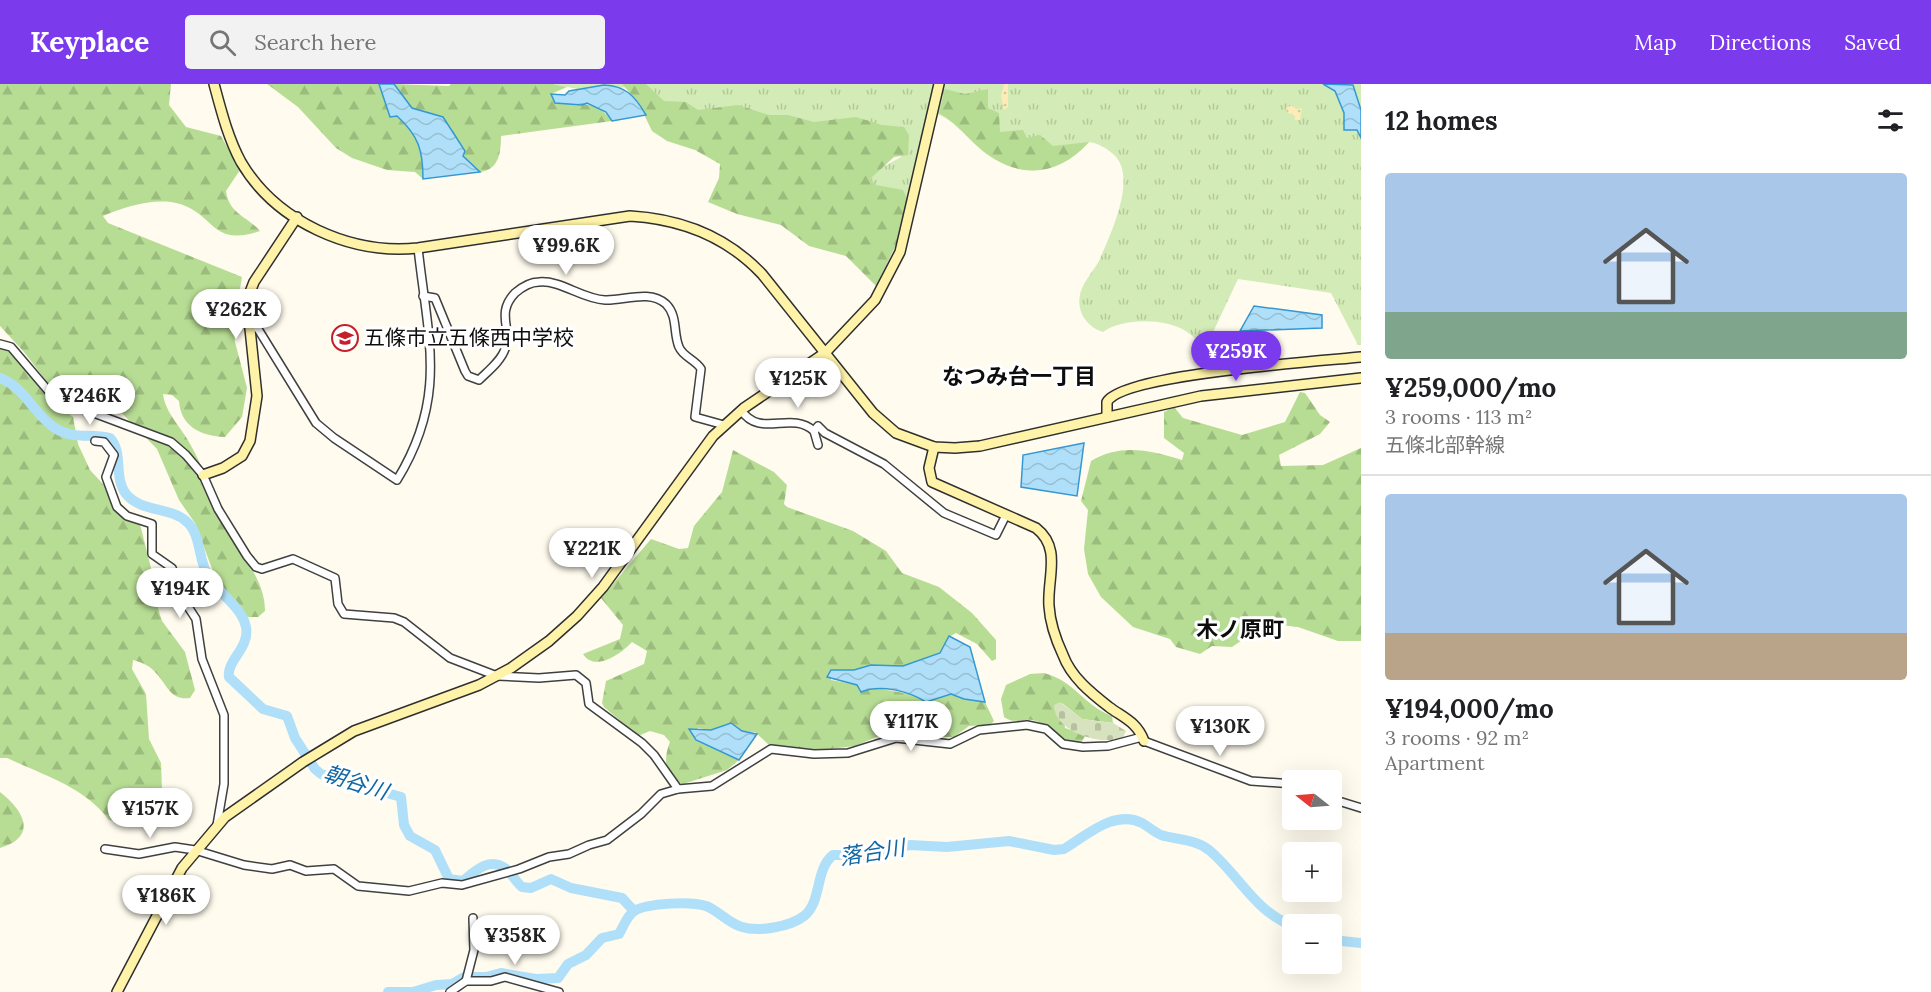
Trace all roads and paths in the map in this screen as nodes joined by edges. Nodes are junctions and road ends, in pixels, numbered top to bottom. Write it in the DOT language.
graph roads {
  1 [pos="214,84"];
  2 [pos="939,84"];
  3 [pos="297,218"];
  4 [pos="418,248"];
  5 [pos="423,296"];
  6 [pos="247,323"];
  7 [pos="0,344"];
  8 [pos="825,353"];
  9 [pos="1361,357"];
  10 [pos="1361,378"];
  11 [pos="741,410"];
  12 [pos="1107,417"];
  13 [pos="724,425"];
  14 [pos="816,428"];
  15 [pos="94,441"];
  16 [pos="818,445"];
  17 [pos="934,447"];
  18 [pos="203,475"];
  19 [pos="1006,515"];
  20 [pos="497,676"];
  21 [pos="1143,739"];
  22 [pos="1282,783"];
  23 [pos="678,789"];
  24 [pos="1342,802"];
  25 [pos="1361,808"];
  26 [pos="217,825"];
  27 [pos="105,849"];
  28 [pos="195,850"];
  29 [pos="473,918"];
  30 [pos="466,981"];
  31 [pos="117,992"];
  32 [pos="450,992"];
  33 [pos="559,992"];
  1 -- 3 [label="street"];
  2 -- 8 [label="street"];
  3 -- 4 [label="street"];
  3 -- 6 [label="street"];
  4 -- 5 [label="street"];
  4 -- 8 [label="street"];
  5 -- 6 [label="street"];
  5 -- 13 [label="street"];
  6 -- 18 [label="street"];
  7 -- 18 [label="street"];
  8 -- 11 [label="street"];
  8 -- 17 [label="street"];
  9 -- 12 [label="street"];
  10 -- 12 [label="street"];
  11 -- 13 [label="street"];
  11 -- 14 [label="street"];
  12 -- 17 [label="street"];
  13 -- 20 [label="street"];
  14 -- 16 [label="street"];
  14 -- 19 [label="street"];
  15 -- 26 [label="street"];
  17 -- 19 [label="street"];
  18 -- 20 [label="street"];
  19 -- 21 [label="street"];
  20 -- 23 [label="street"];
  20 -- 26 [label="street"];
  21 -- 22 [label="street"];
  21 -- 23 [label="street"];
  23 -- 28 [label="street"];
  24 -- 25 [label="street"];
  26 -- 28 [label="street"];
  27 -- 28 [label="street"];
  28 -- 31 [label="street"];
  29 -- 30 [label="street"];
  30 -- 32 [label="street"];
  30 -- 33 [label="street"];
}
